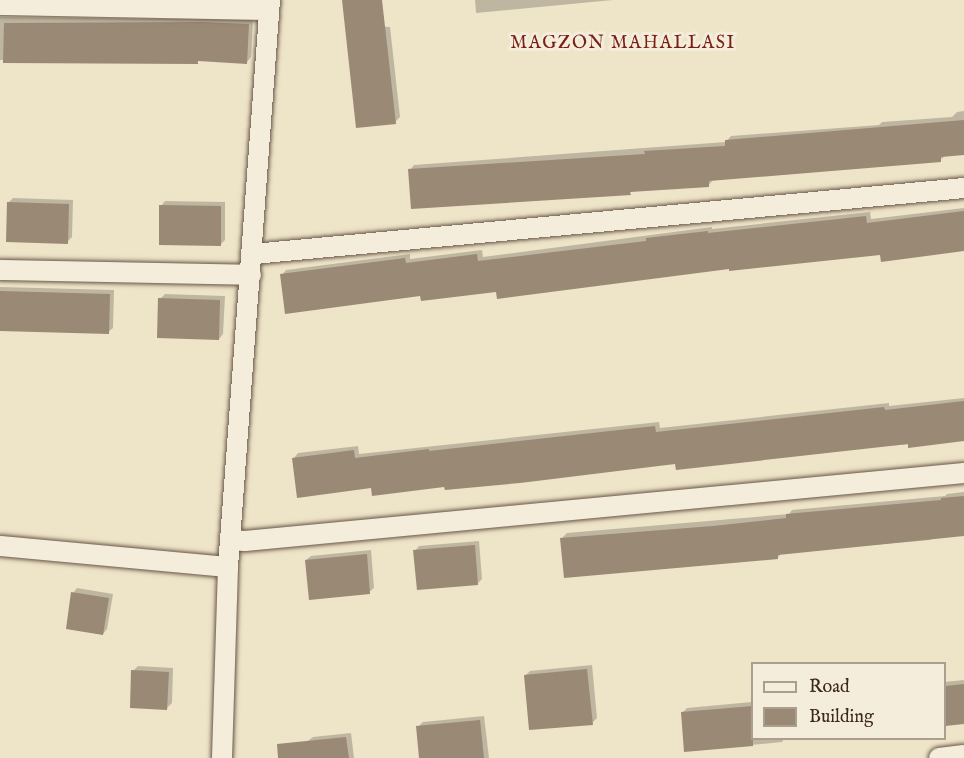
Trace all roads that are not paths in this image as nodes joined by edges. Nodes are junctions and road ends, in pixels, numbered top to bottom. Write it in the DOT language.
graph roads {
  1 [pos="0,5"];
  2 [pos="269,5"];
  3 [pos="964,188"];
  4 [pos="253,254"];
  5 [pos="0,270"];
  6 [pos="251,275"];
  7 [pos="964,473"];
  8 [pos="230,540"];
  9 [pos="0,546"];
  10 [pos="228,567"];
  11 [pos="964,755"];
  12 [pos="222,758"];
  13 [pos="939,758"];
  1 -- 2 [label="street"];
  2 -- 4 [label="street"];
  3 -- 4 [label="street"];
  4 -- 6 [label="street"];
  5 -- 6 [label="street"];
  6 -- 8 [label="street"];
  7 -- 8 [label="street"];
  8 -- 10 [label="street"];
  9 -- 10 [label="street"];
  10 -- 12 [label="street"];
  11 -- 13 [label="street"];
}
